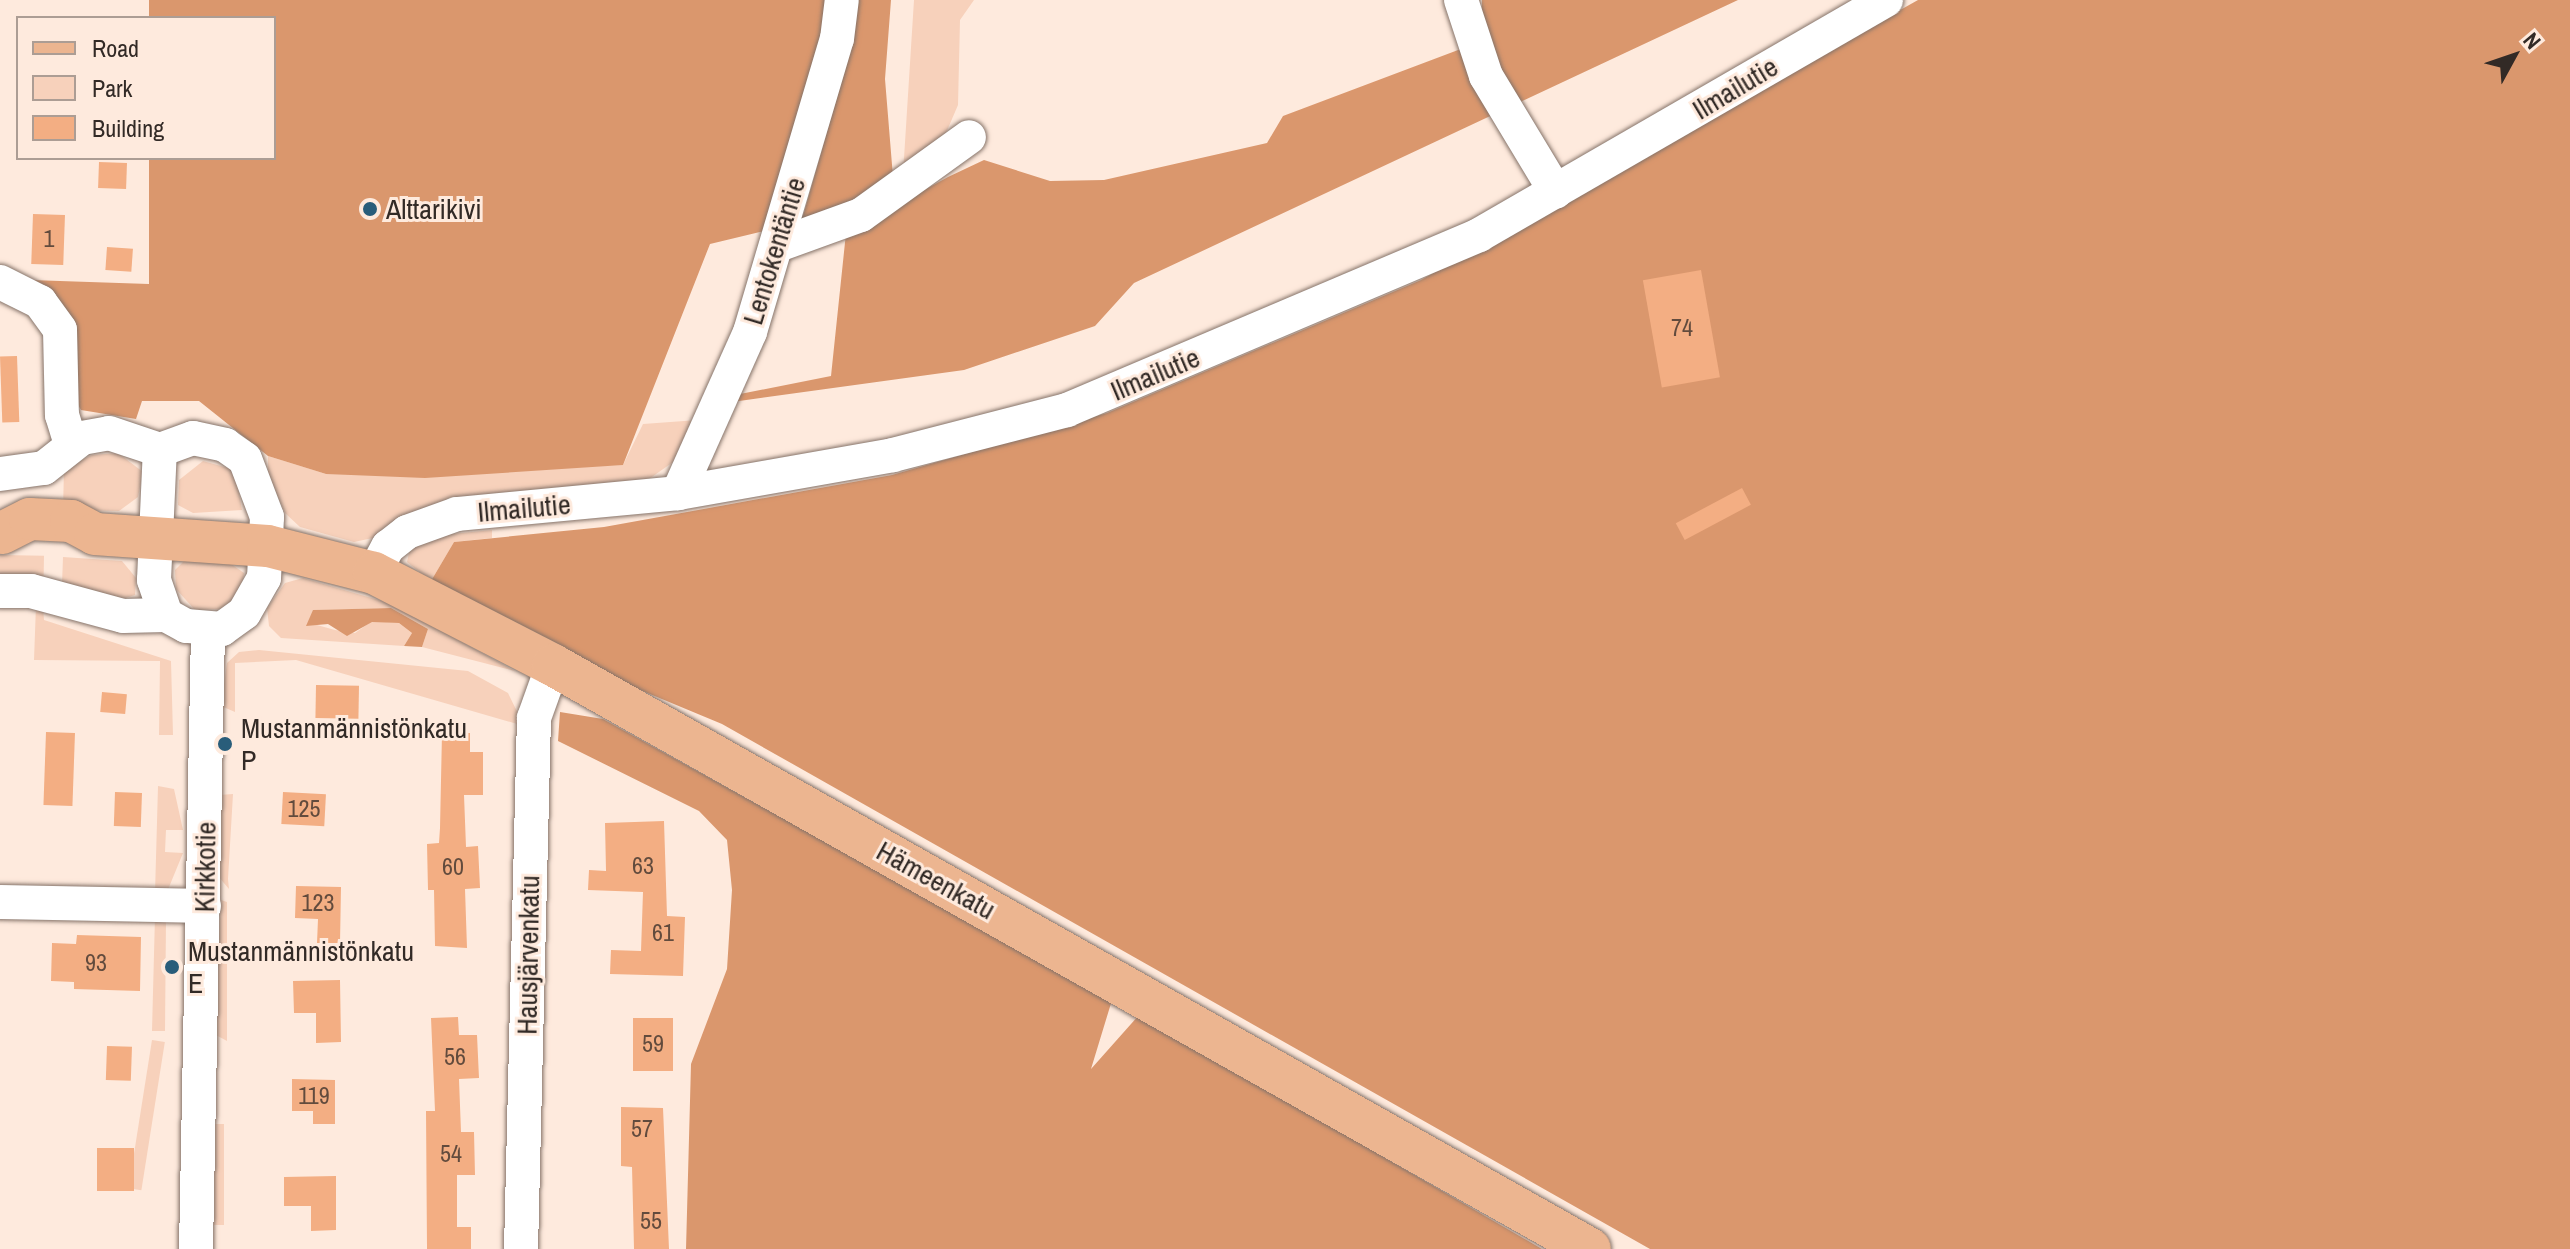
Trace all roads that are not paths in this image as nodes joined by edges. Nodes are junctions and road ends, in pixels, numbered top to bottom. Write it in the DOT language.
graph roads {
  1 [pos="842,0"];
  2 [pos="1461,0"];
  3 [pos="1886,0"];
  4 [pos="969,137"];
  5 [pos="1556,192"];
  6 [pos="778,245"];
  7 [pos="0,282"];
  8 [pos="71,445"];
  9 [pos="160,450"];
  10 [pos="0,474"];
  11 [pos="678,493"];
  12 [pos="1,533"];
  13 [pos="155,535"];
  14 [pos="268,546"];
  15 [pos="374,573"];
  16 [pos="0,591"];
  17 [pos="166,615"];
  18 [pos="208,629"];
  19 [pos="553,665"];
  20 [pos="0,902"];
  21 [pos="204,906"];
  22 [pos="196,1249"];
  23 [pos="521,1249"];
  24 [pos="1590,1249"];
  1 -- 6 [label="street, Lentokentäntie"];
  2 -- 5 [label="street"];
  3 -- 5 [label="street, Ilmailutie"];
  4 -- 6 [label="street"];
  5 -- 11 [label="street, Ilmailutie"];
  6 -- 11 [label="street, Lentokentäntie"];
  7 -- 8 [label="street"];
  8 -- 9 [label="street"];
  8 -- 10 [label="street"];
  9 -- 13 [label="street"];
  9 -- 14 [label="street"];
  11 -- 15 [label="street, Ilmailutie"];
  12 -- 13 [label="main road, Hämeenkatu"];
  13 -- 14 [label="main road, Hämeenkatu"];
  13 -- 17 [label="street"];
  14 -- 15 [label="main road, Hämeenkatu"];
  14 -- 18 [label="street"];
  15 -- 19 [label="main road, Hämeenkatu"];
  16 -- 17 [label="street"];
  17 -- 18 [label="street"];
  18 -- 21 [label="street, Kirkkotie"];
  19 -- 23 [label="street, Hausjärvenkatu"];
  19 -- 24 [label="main road, Hämeenkatu"];
  20 -- 21 [label="street"];
  21 -- 22 [label="street, Kirkkotie"];
}
